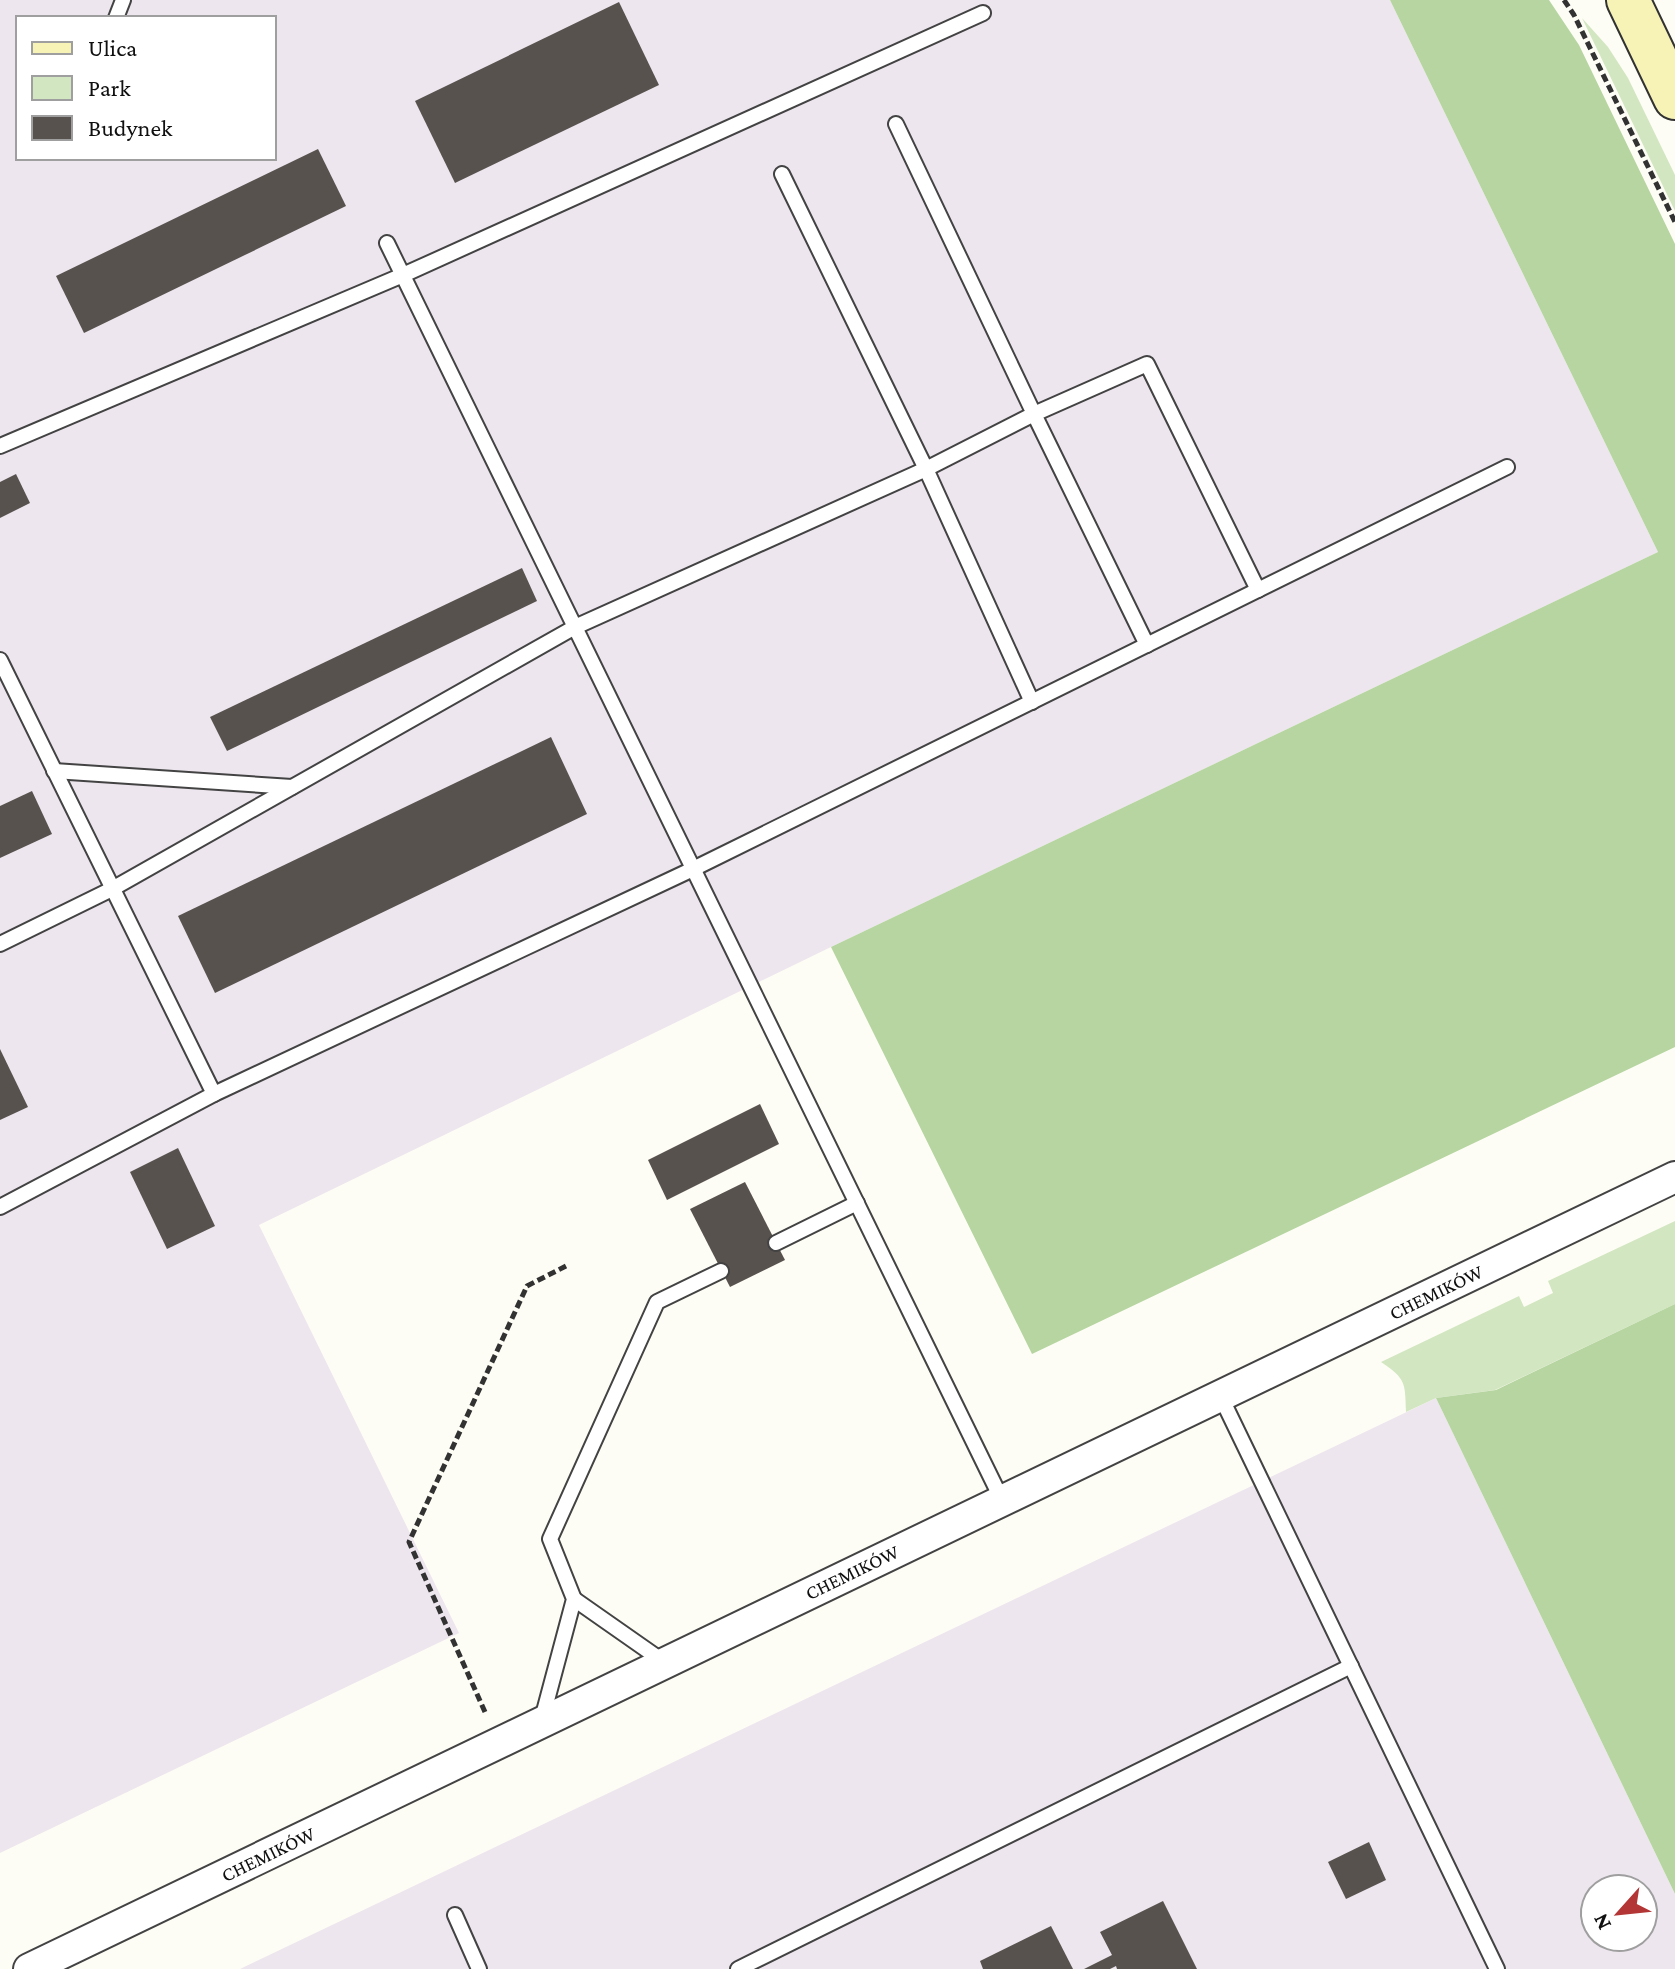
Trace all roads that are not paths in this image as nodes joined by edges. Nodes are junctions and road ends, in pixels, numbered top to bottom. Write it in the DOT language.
graph roads {
  1 [pos="1628,0"];
  2 [pos="983,13"];
  3 [pos="1675,98"];
  4 [pos="896,124"];
  5 [pos="782,174"];
  6 [pos="387,243"];
  7 [pos="403,275"];
  8 [pos="1034,414"];
  9 [pos="0,446"];
  10 [pos="1507,467"];
  11 [pos="926,469"];
  12 [pos="1258,590"];
  13 [pos="575,627"];
  14 [pos="1147,645"];
  15 [pos="0,660"];
  16 [pos="1032,702"];
  17 [pos="54,771"];
  18 [pos="292,787"];
  19 [pos="693,869"];
  20 [pos="112,889"];
  21 [pos="0,944"];
  22 [pos="214,1094"];
  23 [pos="1675,1177"];
  24 [pos="857,1203"];
  25 [pos="0,1207"];
  26 [pos="776,1243"];
  27 [pos="721,1271"];
  28 [pos="1220,1395"];
  29 [pos="1002,1500"];
  30 [pos="574,1599"];
  31 [pos="665,1662"];
  32 [pos="1351,1666"];
  33 [pos="541,1722"];
  34 [pos="455,1915"];
  35 [pos="29,1969"];
  36 [pos="479,1969"];
  37 [pos="738,1969"];
  38 [pos="1497,1969"];
  1 -- 3 [label="main road"];
  2 -- 7 [label="lane"];
  4 -- 8 [label="lane"];
  5 -- 11 [label="lane"];
  6 -- 7 [label="lane"];
  7 -- 9 [label="lane"];
  7 -- 13 [label="lane"];
  8 -- 11 [label="lane"];
  8 -- 12 [label="lane"];
  8 -- 14 [label="lane"];
  10 -- 12 [label="lane"];
  11 -- 13 [label="lane"];
  11 -- 16 [label="lane"];
  12 -- 14 [label="lane"];
  13 -- 18 [label="lane"];
  13 -- 19 [label="lane"];
  14 -- 16 [label="lane"];
  15 -- 17 [label="lane"];
  16 -- 19 [label="lane"];
  17 -- 18 [label="lane"];
  17 -- 20 [label="lane"];
  18 -- 20 [label="lane"];
  19 -- 22 [label="lane"];
  19 -- 24 [label="lane"];
  20 -- 21 [label="lane"];
  20 -- 22 [label="lane"];
  22 -- 25 [label="lane"];
  23 -- 28 [label="street, CHEMIKÓW"];
  24 -- 26 [label="lane"];
  24 -- 29 [label="lane"];
  27 -- 30 [label="lane"];
  28 -- 29 [label="street, CHEMIKÓW"];
  28 -- 32 [label="lane"];
  29 -- 31 [label="street, CHEMIKÓW"];
  30 -- 31 [label="lane"];
  30 -- 33 [label="lane"];
  31 -- 33 [label="street, CHEMIKÓW"];
  32 -- 37 [label="lane"];
  32 -- 38 [label="lane"];
  33 -- 35 [label="street, CHEMIKÓW"];
  34 -- 36 [label="lane"];
}
